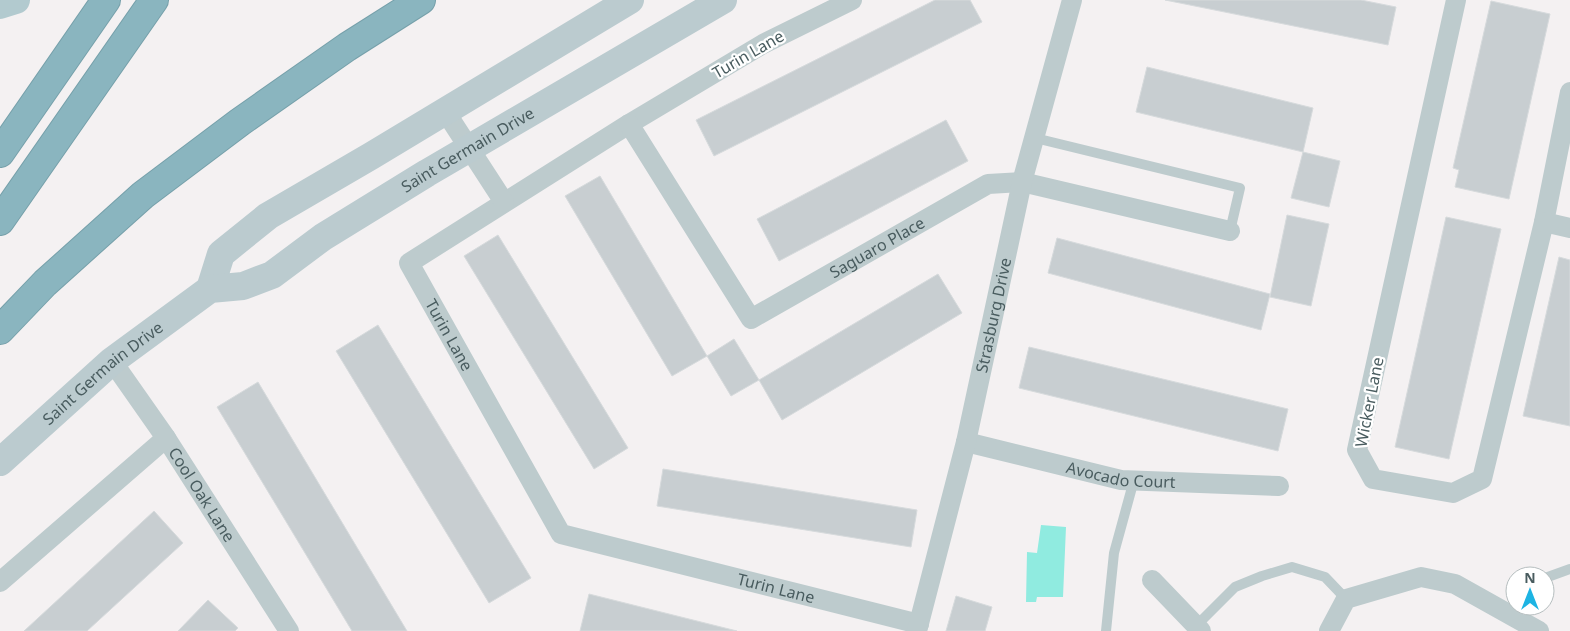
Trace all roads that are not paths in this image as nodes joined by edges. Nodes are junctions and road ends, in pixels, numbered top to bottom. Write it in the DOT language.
graph roads {
  1 [pos="16,0"];
  2 [pos="106,0"];
  3 [pos="154,0"];
  4 [pos="421,0"];
  5 [pos="630,0"];
  6 [pos="724,0"];
  7 [pos="852,0"];
  8 [pos="1072,0"];
  9 [pos="1456,0"];
  10 [pos="0,5"];
  11 [pos="1570,95"];
  12 [pos="446,111"];
  13 [pos="629,124"];
  14 [pos="1035,138"];
  15 [pos="470,148"];
  16 [pos="0,153"];
  17 [pos="1022,182"];
  18 [pos="504,202"];
  19 [pos="0,221"];
  20 [pos="1544,222"];
  21 [pos="1570,228"];
  22 [pos="1230,231"];
  23 [pos="210,289"];
  24 [pos="0,330"];
  25 [pos="112,361"];
  26 [pos="166,438"];
  27 [pos="966,442"];
  28 [pos="0,462"];
  29 [pos="1134,480"];
  30 [pos="1279,486"];
  31 [pos="1570,569"];
  32 [pos="1555,574"];
  33 [pos="1152,580"];
  34 [pos="0,582"];
  35 [pos="1346,599"];
  36 [pos="1505,605"];
  37 [pos="1523,616"];
  38 [pos="918,628"];
  39 [pos="1199,628"];
  40 [pos="289,631"];
  41 [pos="1106,631"];
  42 [pos="1329,631"];
  43 [pos="1539,631"];
  1 -- 10 [label="main road"];
  2 -- 16 [label="highway"];
  3 -- 19 [label="highway"];
  4 -- 24 [label="highway"];
  5 -- 12 [label="street"];
  6 -- 15 [label="street, Saint Germain Drive"];
  7 -- 13 [label="street, Turin Lane"];
  8 -- 14 [label="street, Strasburg Drive"];
  9 -- 20 [label="street, Wicker Lane"];
  11 -- 20 [label="street, Wicker Lane"];
  12 -- 15 [label="street"];
  12 -- 23 [label="street"];
  13 -- 17 [label="street, Saguaro Place"];
  13 -- 18 [label="street, Turin Lane"];
  14 -- 17 [label="street, Strasburg Drive"];
  14 -- 22 [label="lane"];
  15 -- 18 [label="street"];
  15 -- 23 [label="street, Saint Germain Drive"];
  17 -- 22 [label="street, Saguaro Place"];
  17 -- 27 [label="street, Strasburg Drive"];
  18 -- 38 [label="street, Turin Lane"];
  20 -- 21 [label="street"];
  23 -- 25 [label="street, Saint Germain Drive"];
  25 -- 26 [label="street, Cool Oak Lane"];
  25 -- 28 [label="street, Saint Germain Drive"];
  26 -- 34 [label="street"];
  26 -- 40 [label="street, Cool Oak Lane"];
  27 -- 29 [label="street, Avocado Court"];
  27 -- 38 [label="street, Strasburg Drive"];
  29 -- 30 [label="street, Avocado Court"];
  29 -- 41 [label="lane"];
  31 -- 32 [label="lane"];
  33 -- 39 [label="street"];
  35 -- 36 [label="street"];
  35 -- 39 [label="lane"];
  35 -- 42 [label="street"];
  37 -- 43 [label="street"];
}
